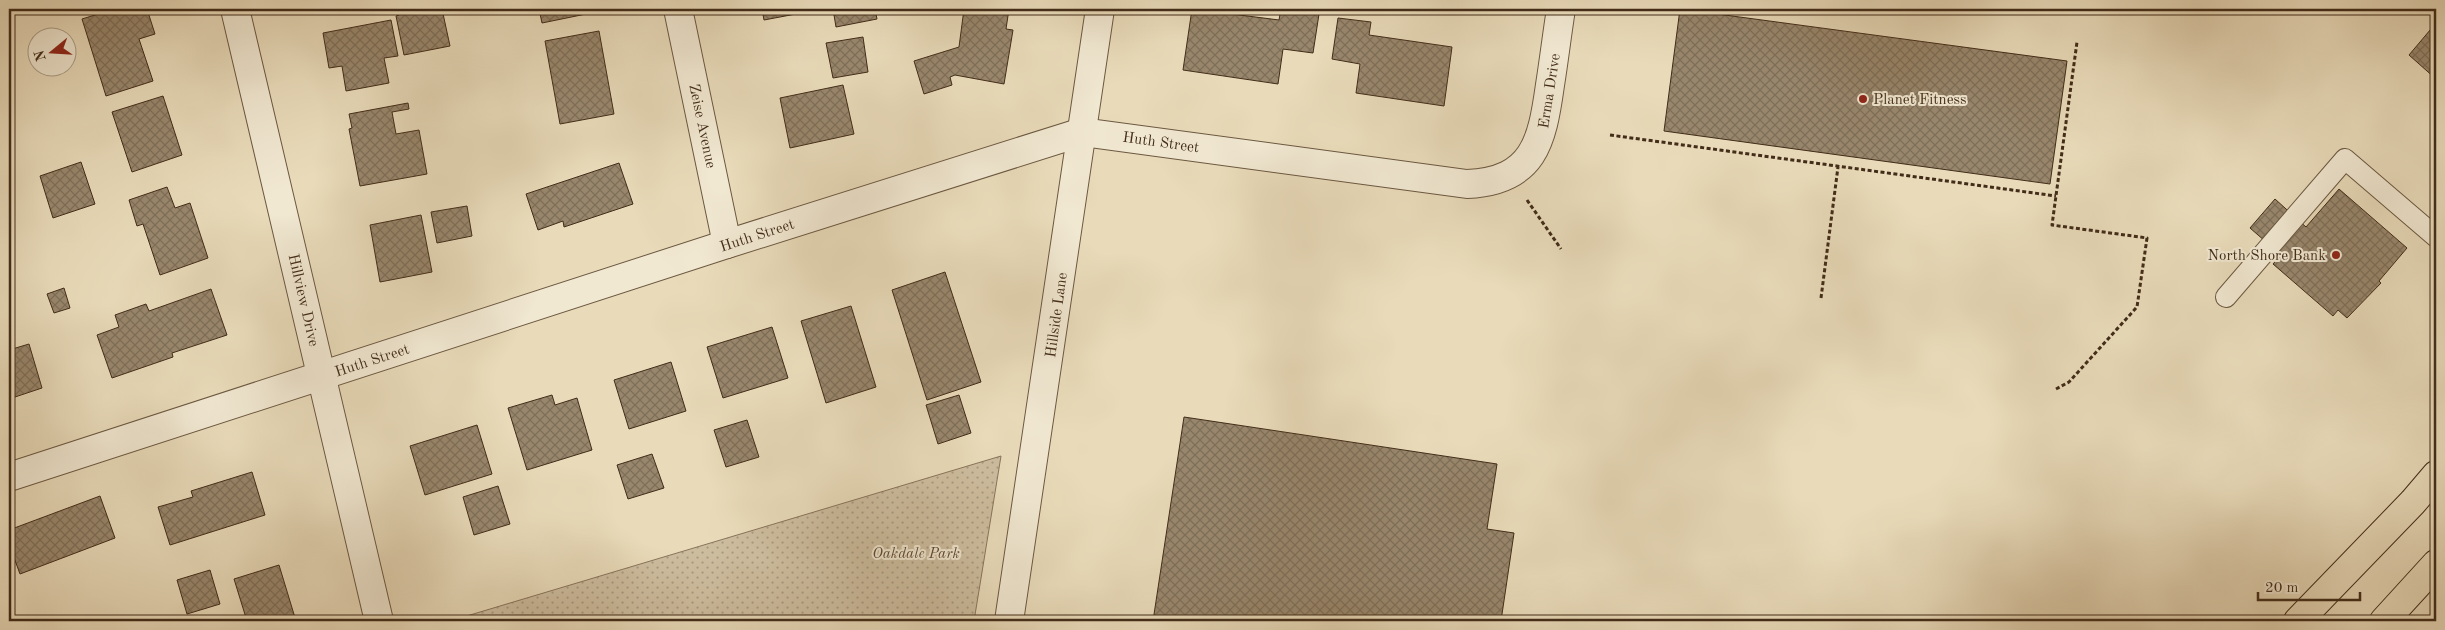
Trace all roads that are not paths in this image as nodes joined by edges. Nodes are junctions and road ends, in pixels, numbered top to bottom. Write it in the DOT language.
graph roads {
  1 [pos="235,9"];
  2 [pos="678,9"];
  3 [pos="1100,9"];
  4 [pos="1561,9"];
  5 [pos="1082,132"];
  6 [pos="1515,170"];
  7 [pos="2436,237"];
  8 [pos="727,244"];
  9 [pos="2226,297"];
  10 [pos="322,376"];
  11 [pos="2436,475"];
  12 [pos="9,477"];
  13 [pos="2436,564"];
  14 [pos="379,621"];
  15 [pos="1009,621"];
  16 [pos="2298,621"];
  17 [pos="2384,621"];
  1 -- 10 [label="street, Hillview Drive"];
  2 -- 8 [label="street, Zeise Avenue"];
  3 -- 5 [label="street, Hillside Lane"];
  4 -- 6 [label="street, Erma Drive"];
  5 -- 6 [label="street, Huth Street"];
  5 -- 8 [label="street, Huth Street"];
  5 -- 15 [label="street, Hillside Lane"];
  7 -- 9 [label="lane"];
  8 -- 10 [label="street, Huth Street"];
  10 -- 12 [label="street, Huth Street"];
  10 -- 14 [label="street, Hillview Drive"];
  11 -- 16 [label="main road"];
  13 -- 17 [label="main road"];
}
